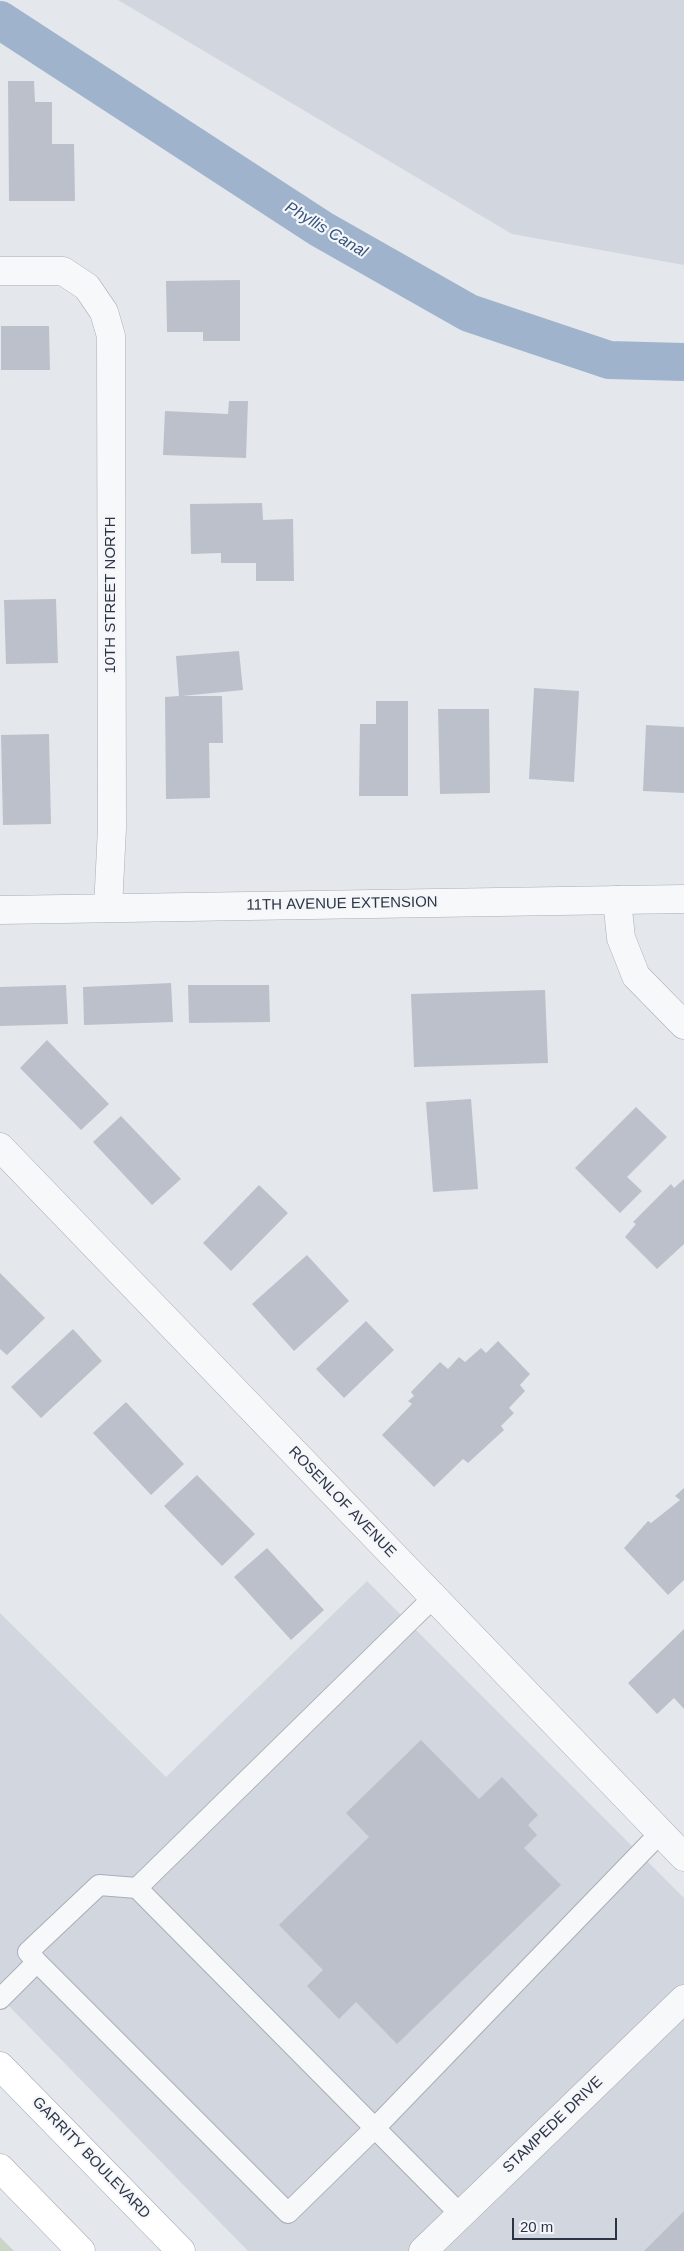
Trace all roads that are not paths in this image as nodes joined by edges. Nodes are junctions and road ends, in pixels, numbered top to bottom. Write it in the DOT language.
graph roads {
  1 [pos="0,271"];
  2 [pos="684,899"];
  3 [pos="617,900"];
  4 [pos="108,908"];
  5 [pos="0,910"];
  6 [pos="684,1025"];
  7 [pos="0,1147"];
  8 [pos="434,1597"];
  9 [pos="660,1833"];
  10 [pos="684,1858"];
  11 [pos="137,1888"];
  12 [pos="38,1962"];
  13 [pos="684,1999"];
  14 [pos="0,2000"];
  15 [pos="0,2066"];
  16 [pos="374,2129"];
  17 [pos="0,2168"];
  18 [pos="460,2214"];
  19 [pos="81,2251"];
  20 [pos="181,2251"];
  21 [pos="423,2251"];
  1 -- 4 [label="street, 10TH STREET NORTH"];
  2 -- 3 [label="street, 11TH AVENUE EXTENSION"];
  3 -- 4 [label="street, 11TH AVENUE EXTENSION"];
  3 -- 6 [label="street"];
  4 -- 5 [label="street, 11TH AVENUE EXTENSION"];
  7 -- 8 [label="street, ROSENLOF AVENUE"];
  8 -- 9 [label="street, ROSENLOF AVENUE"];
  8 -- 11 [label="lane"];
  9 -- 10 [label="street, ROSENLOF AVENUE"];
  9 -- 16 [label="lane"];
  11 -- 12 [label="lane"];
  11 -- 16 [label="lane"];
  12 -- 14 [label="lane"];
  12 -- 16 [label="lane"];
  13 -- 18 [label="street, STAMPEDE DRIVE"];
  15 -- 20 [label="main road, GARRITY BOULEVARD"];
  16 -- 18 [label="lane"];
  17 -- 19 [label="main road"];
  18 -- 21 [label="street, STAMPEDE DRIVE"];
}
